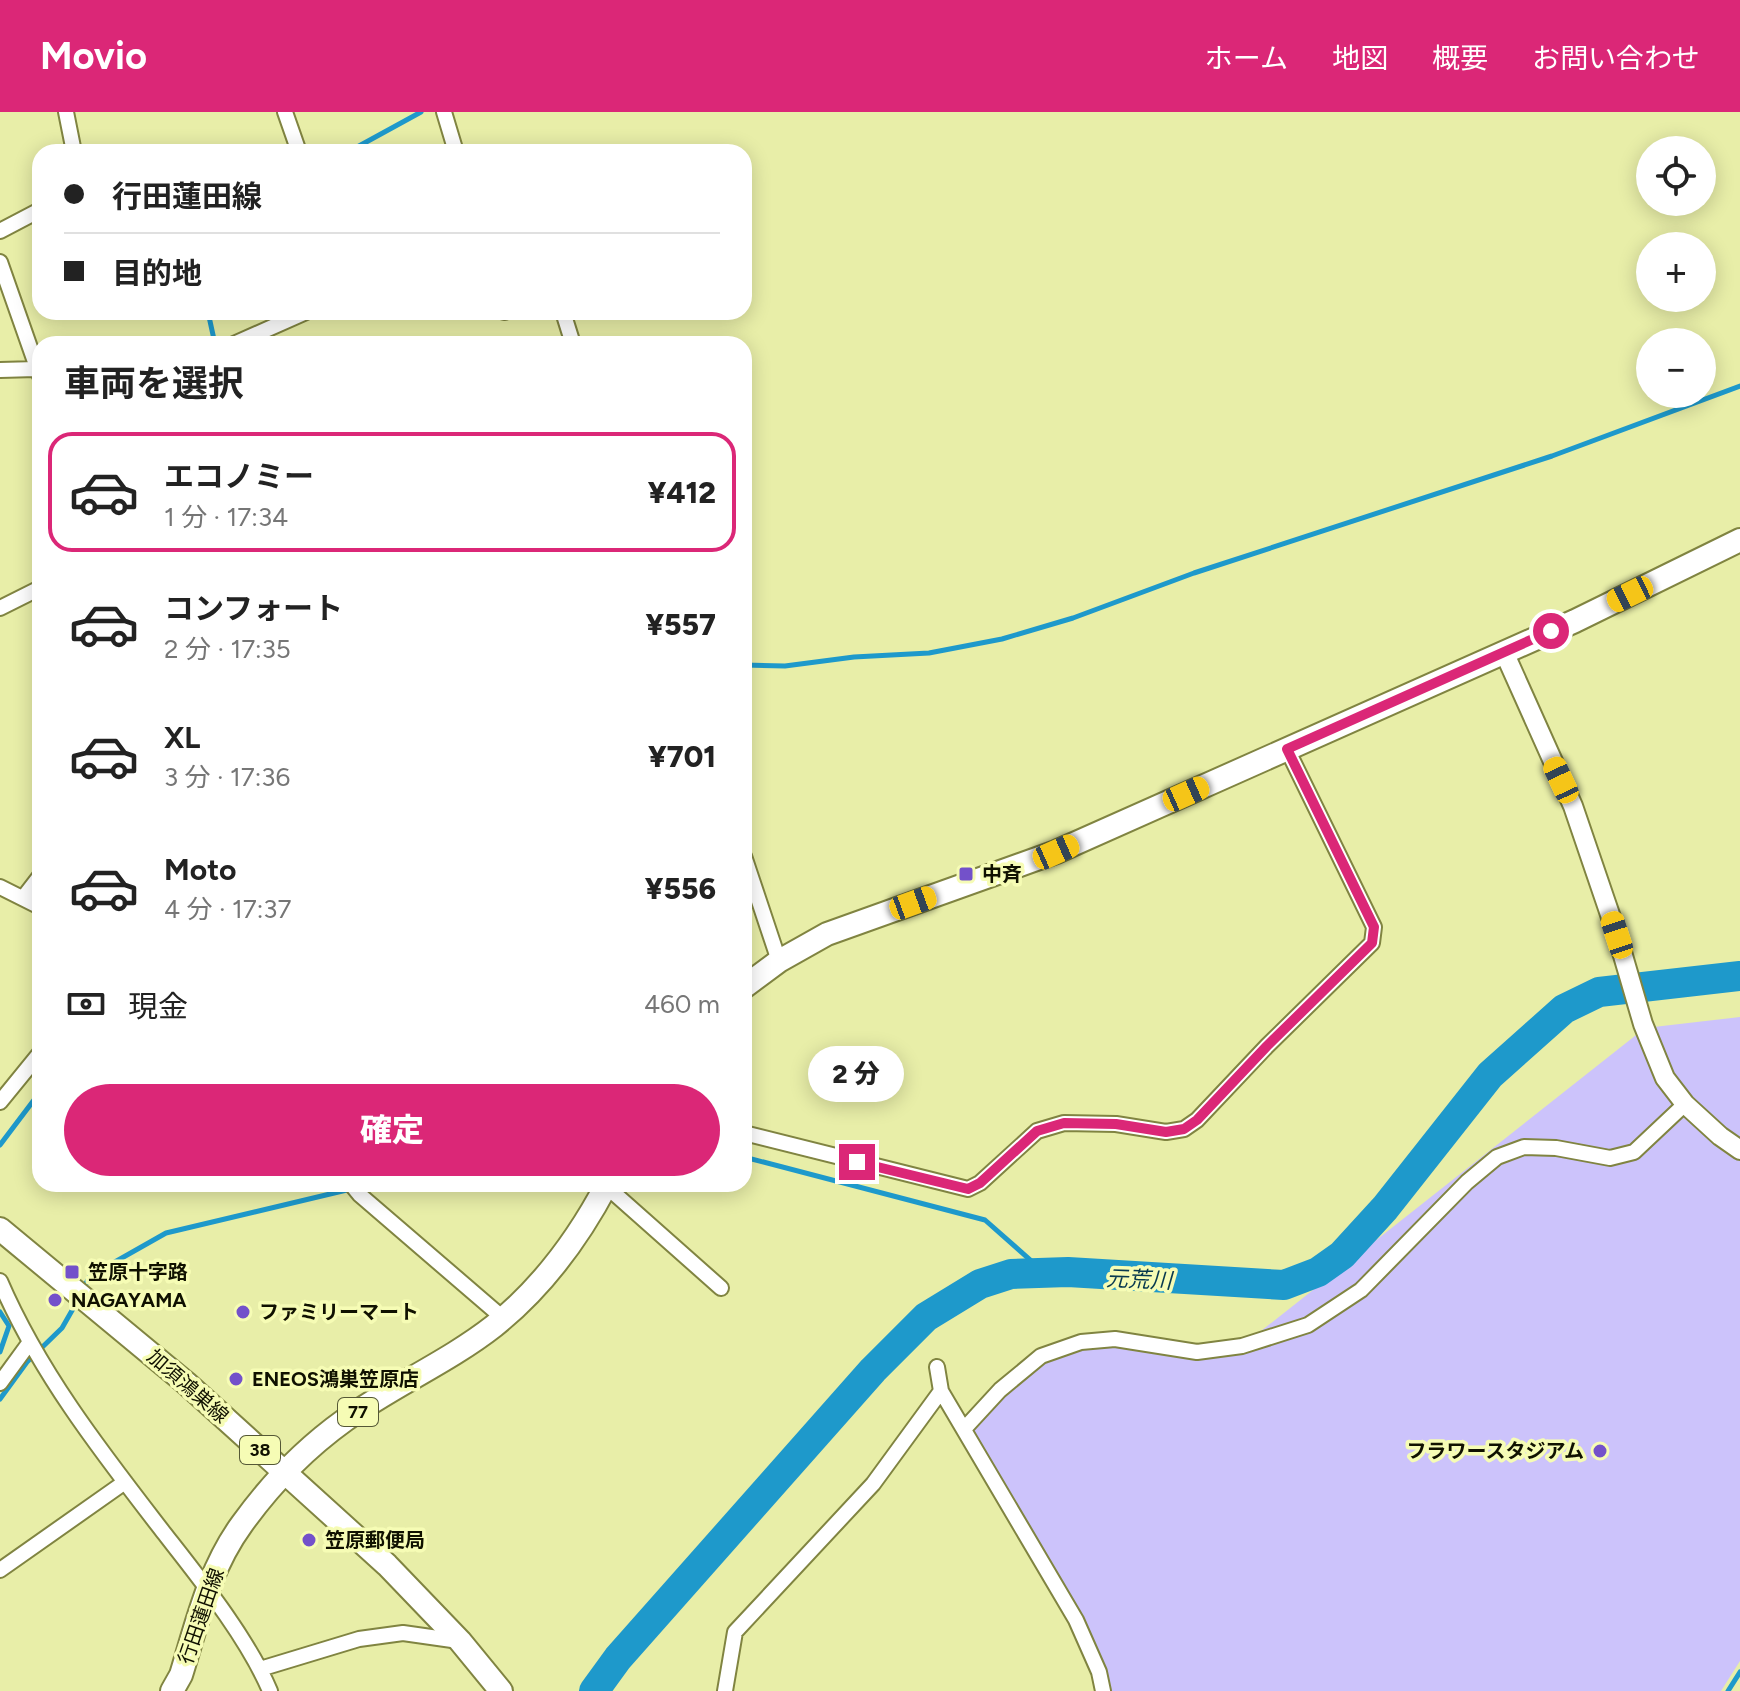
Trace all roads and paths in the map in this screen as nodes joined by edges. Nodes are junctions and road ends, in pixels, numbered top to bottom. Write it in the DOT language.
graph roads {
  1 [pos="66,112"];
  2 [pos="285,112"];
  3 [pos="447,113"];
  4 [pos="72,144"];
  5 [pos="296,144"];
  6 [pos="454,144"];
  7 [pos="32,214"];
  8 [pos="0,231"];
  9 [pos="0,262"];
  10 [pos="288,320"];
  11 [pos="252,336"];
  12 [pos="32,354"];
  13 [pos="0,370"];
  14 [pos="32,373"];
  15 [pos="1740,540"];
  16 [pos="32,592"];
  17 [pos="0,608"];
  18 [pos="1504,652"];
  19 [pos="1287,749"];
  20 [pos="752,880"];
  21 [pos="32,886"];
  22 [pos="0,887"];
  23 [pos="23,898"];
  24 [pos="32,903"];
  25 [pos="779,961"];
  26 [pos="752,981"];
  27 [pos="32,1063"];
  28 [pos="0,1102"];
  29 [pos="1685,1104"];
  30 [pos="752,1135"];
  31 [pos="1740,1150"];
  32 [pos="358,1192"];
  33 [pos="602,1192"];
  34 [pos="614,1192"];
  35 [pos="0,1229"];
  36 [pos="0,1281"];
  37 [pos="721,1288"];
  38 [pos="503,1318"];
  39 [pos="30,1342"];
  40 [pos="937,1367"];
  41 [pos="0,1383"];
  42 [pos="941,1391"];
  43 [pos="965,1428"];
  44 [pos="286,1473"];
  45 [pos="125,1482"];
  46 [pos="0,1570"];
  47 [pos="207,1590"];
  48 [pos="460,1641"];
  49 [pos="260,1669"];
  50 [pos="172,1691"];
  51 [pos="270,1691"];
  52 [pos="501,1691"];
  53 [pos="725,1691"];
  54 [pos="1103,1691"];
  1 -- 4 [label="street"];
  2 -- 5 [label="street"];
  3 -- 6 [label="street"];
  7 -- 8 [label="street"];
  9 -- 12 [label="street"];
  10 -- 11 [label="street"];
  13 -- 14 [label="street"];
  15 -- 18 [label="main road"];
  16 -- 17 [label="street"];
  18 -- 19 [label="main road"];
  18 -- 29 [label="street"];
  19 -- 25 [label="main road"];
  19 -- 30 [label="street"];
  20 -- 25 [label="street"];
  21 -- 23 [label="street"];
  22 -- 23 [label="street"];
  23 -- 24 [label="street"];
  25 -- 26 [label="main road"];
  27 -- 28 [label="street"];
  29 -- 31 [label="street"];
  29 -- 43 [label="street"];
  32 -- 38 [label="street"];
  33 -- 38 [label="main road, 行田蓮田線 / 77"];
  34 -- 37 [label="street"];
  35 -- 44 [label="main road, 加須鴻巣線 / 38"];
  36 -- 39 [label="street"];
  38 -- 44 [label="main road, 行田蓮田線 / 77"];
  39 -- 41 [label="street"];
  39 -- 45 [label="street"];
  40 -- 42 [label="street"];
  42 -- 43 [label="street"];
  42 -- 53 [label="street"];
  43 -- 54 [label="street"];
  44 -- 47 [label="main road, 行田蓮田線 / 77"];
  44 -- 48 [label="main road, 加須鴻巣線 / 38"];
  45 -- 46 [label="street"];
  45 -- 47 [label="street"];
  47 -- 49 [label="street"];
  47 -- 50 [label="main road, 行田蓮田線 / 77"];
  48 -- 49 [label="street"];
  48 -- 52 [label="main road, 加須鴻巣線 / 38"];
  49 -- 51 [label="street"];
}
